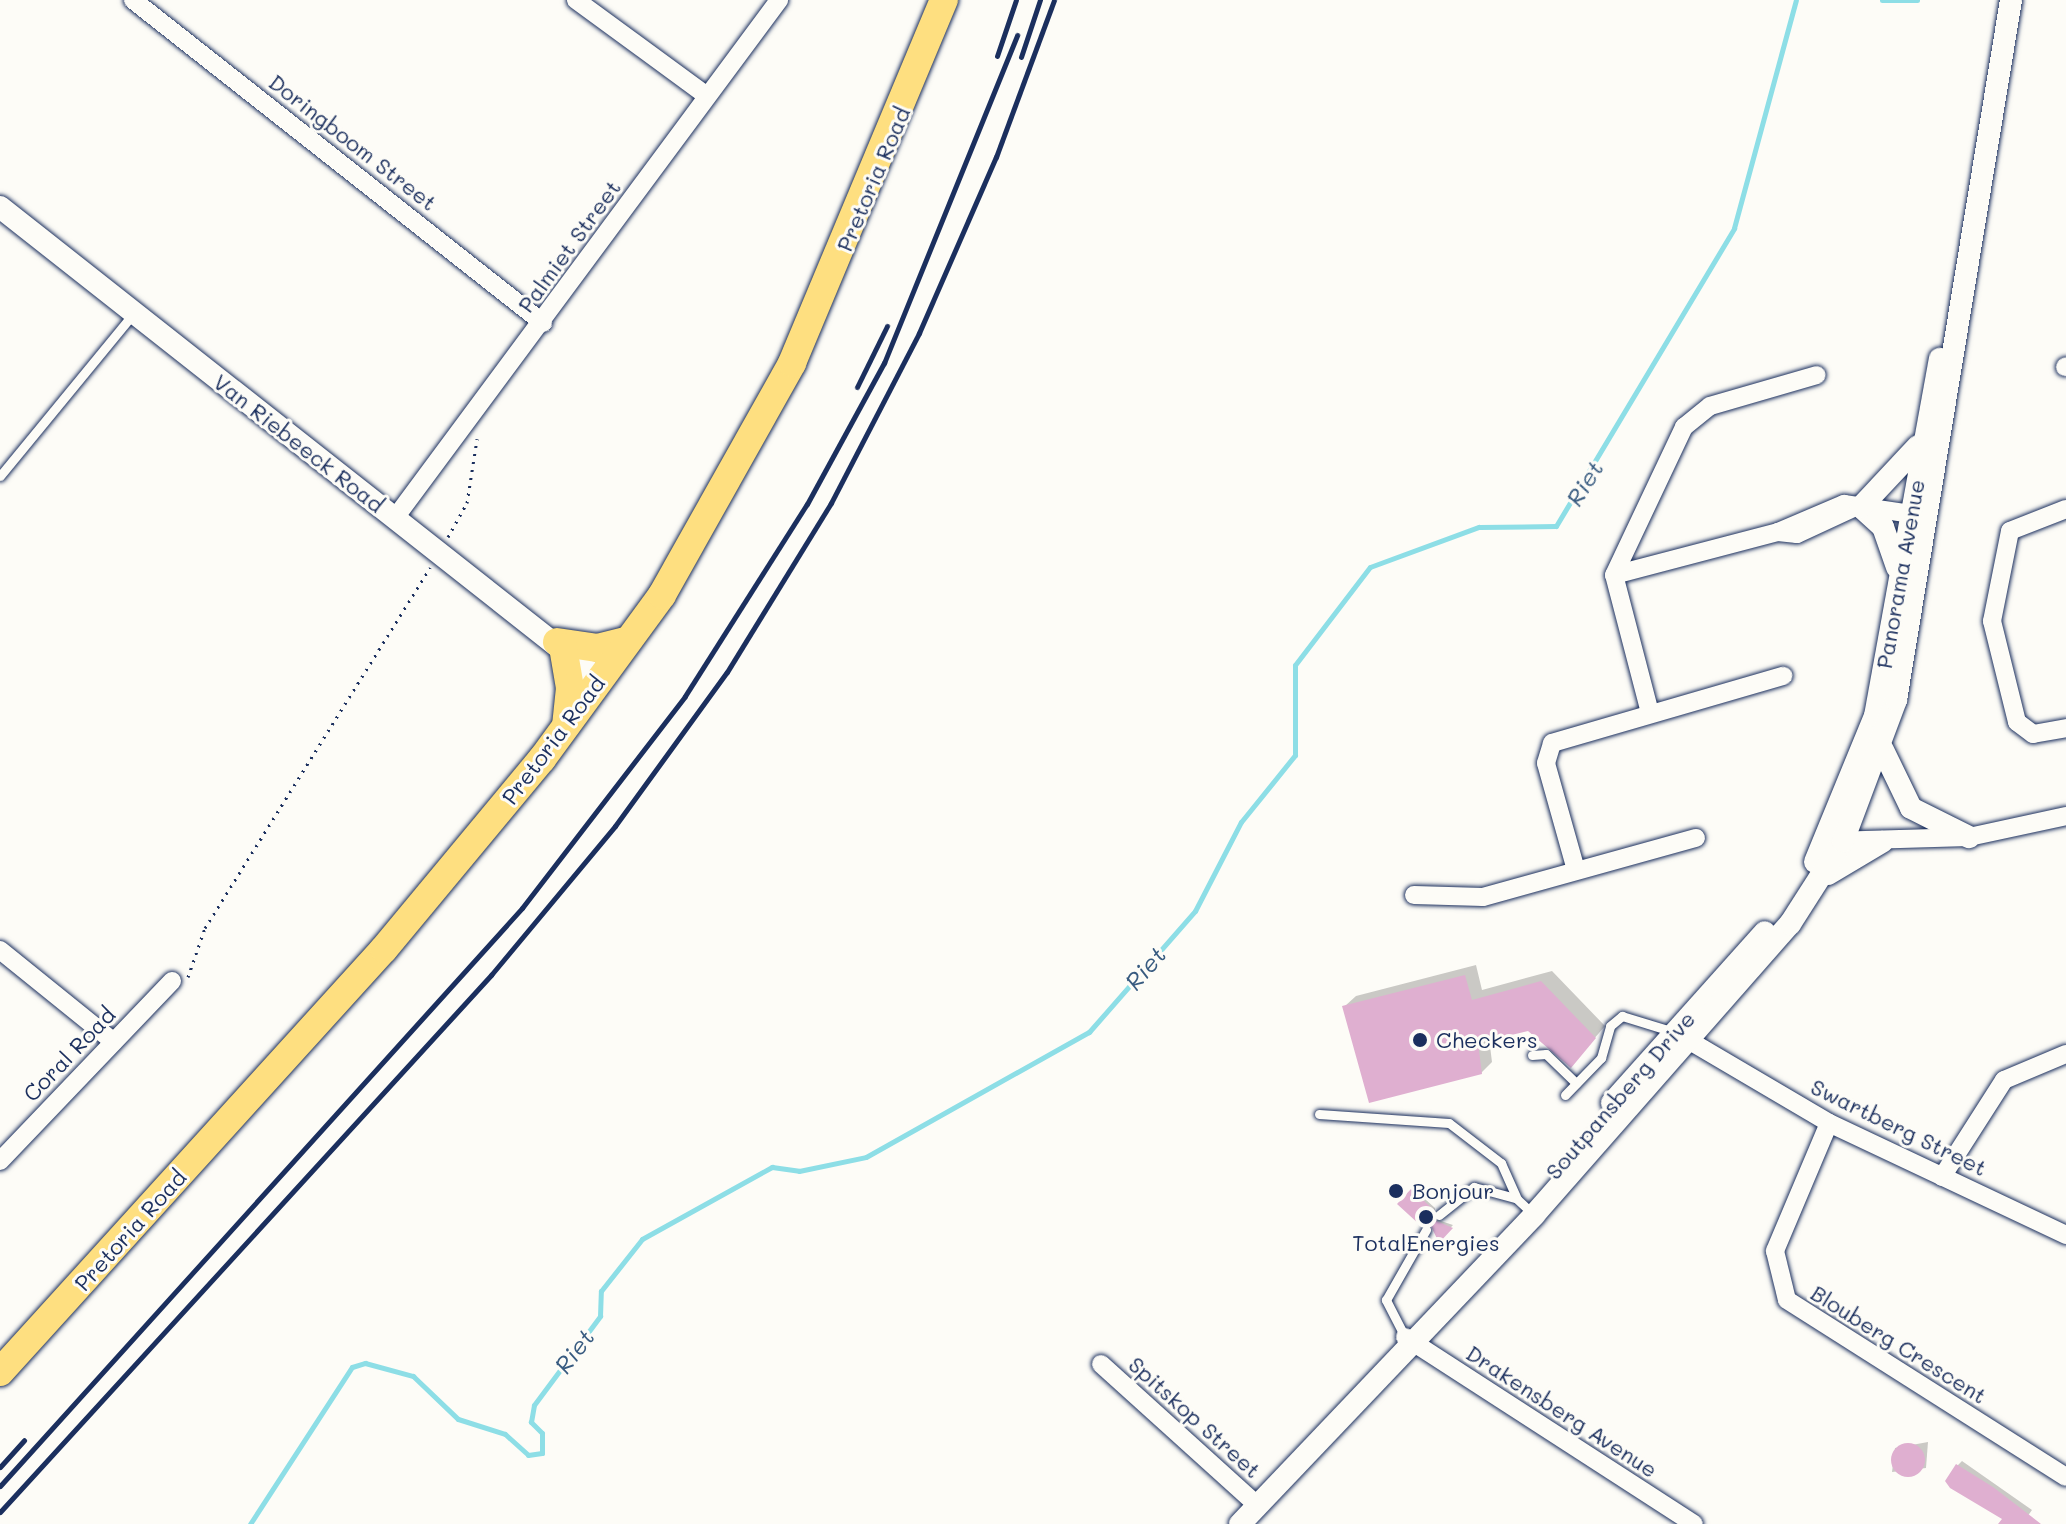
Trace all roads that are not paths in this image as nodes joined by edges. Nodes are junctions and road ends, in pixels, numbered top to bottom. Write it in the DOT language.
graph roads {
  1 [pos="133,0"];
  2 [pos="576,0"];
  3 [pos="779,0"];
  4 [pos="944,0"];
  5 [pos="2011,0"];
  6 [pos="707,96"];
  7 [pos="0,207"];
  8 [pos="1960,301"];
  9 [pos="134,313"];
  10 [pos="543,323"];
  11 [pos="1817,375"];
  12 [pos="1923,438"];
  13 [pos="0,476"];
  14 [pos="1856,508"];
  15 [pos="2066,509"];
  16 [pos="1919,516"];
  17 [pos="395,518"];
  18 [pos="1614,575"];
  19 [pos="1899,576"];
  20 [pos="628,640"];
  21 [pos="560,645"];
  22 [pos="1783,676"];
  23 [pos="599,679"];
  24 [pos="1649,709"];
  25 [pos="566,726"];
  26 [pos="2066,728"];
  27 [pos="1883,750"];
  28 [pos="2066,816"];
  29 [pos="1969,837"];
  30 [pos="1696,838"];
  31 [pos="1834,841"];
  32 [pos="1882,842"];
  33 [pos="1576,870"];
  34 [pos="1820,879"];
  35 [pos="1414,895"];
  36 [pos="0,950"];
  37 [pos="178,983"];
  38 [pos="1681,1035"];
  39 [pos="114,1042"];
  40 [pos="2066,1054"];
  41 [pos="1532,1055"];
  42 [pos="1576,1083"];
  43 [pos="1565,1095"];
  44 [pos="1319,1114"];
  45 [pos="1829,1123"];
  46 [pos="0,1161"];
  47 [pos="1942,1177"];
  48 [pos="1525,1207"];
  49 [pos="1439,1215"];
  50 [pos="1426,1230"];
  51 [pos="2066,1235"];
  52 [pos="1404,1346"];
  53 [pos="1101,1364"];
  54 [pos="0,1372"];
  55 [pos="2066,1477"];
  56 [pos="1257,1505"];
  57 [pos="1240,1524"];
  58 [pos="1694,1524"];
  1 -- 10 [label="street, Doringboom Street"];
  2 -- 6 [label="street"];
  3 -- 6 [label="street, Palmiet Street"];
  4 -- 20 [label="main road, Pretoria Road"];
  5 -- 8 [label="street, Panorama Avenue"];
  6 -- 10 [label="street, Palmiet Street"];
  7 -- 9 [label="street, Van Riebeeck Road"];
  8 -- 12 [label="street, Panorama Avenue"];
  8 -- 16 [label="street, Panorama Avenue"];
  9 -- 13 [label="lane"];
  9 -- 17 [label="street, Van Riebeeck Road"];
  10 -- 17 [label="street, Palmiet Street"];
  11 -- 18 [label="street"];
  12 -- 14 [label="street"];
  12 -- 16 [label="street, Panorama Avenue"];
  14 -- 16 [label="street"];
  14 -- 18 [label="street"];
  14 -- 19 [label="street"];
  15 -- 26 [label="street"];
  16 -- 19 [label="street, Panorama Avenue"];
  16 -- 27 [label="street, Panorama Avenue"];
  17 -- 21 [label="street, Van Riebeeck Road"];
  18 -- 24 [label="street"];
  19 -- 31 [label="street, Panorama Avenue"];
  20 -- 21 [label="main road"];
  20 -- 23 [label="main road, Pretoria Road"];
  21 -- 23 [label="street, Van Riebeeck Road"];
  21 -- 25 [label="main road"];
  22 -- 24 [label="street"];
  23 -- 25 [label="main road, Pretoria Road"];
  24 -- 33 [label="street"];
  25 -- 54 [label="main road, Pretoria Road"];
  27 -- 29 [label="street"];
  27 -- 31 [label="street, Panorama Avenue"];
  28 -- 29 [label="street"];
  29 -- 32 [label="street"];
  30 -- 33 [label="street"];
  31 -- 32 [label="street"];
  31 -- 34 [label="street, Soutpansberg Drive"];
  31 -- 38 [label="street, Soutpansberg Drive"];
  32 -- 34 [label="street"];
  33 -- 35 [label="street"];
  34 -- 38 [label="street, Soutpansberg Drive"];
  36 -- 39 [label="street"];
  37 -- 39 [label="street, Coral Road"];
  38 -- 42 [label="lane"];
  38 -- 45 [label="street, Swartberg Street"];
  38 -- 48 [label="street, Soutpansberg Drive"];
  39 -- 46 [label="street, Coral Road"];
  40 -- 47 [label="street"];
  41 -- 42 [label="lane"];
  42 -- 43 [label="lane"];
  44 -- 48 [label="lane"];
  45 -- 47 [label="street, Swartberg Street"];
  45 -- 55 [label="street, Blouberg Crescent"];
  47 -- 51 [label="street, Swartberg Street"];
  48 -- 49 [label="lane"];
  48 -- 52 [label="street, Soutpansberg Drive"];
  50 -- 52 [label="lane"];
  52 -- 56 [label="street, Soutpansberg Drive"];
  52 -- 58 [label="street, Drakensberg Avenue"];
  53 -- 56 [label="street, Spitskop Street"];
  56 -- 57 [label="street, Soutpansberg Drive"];
}
